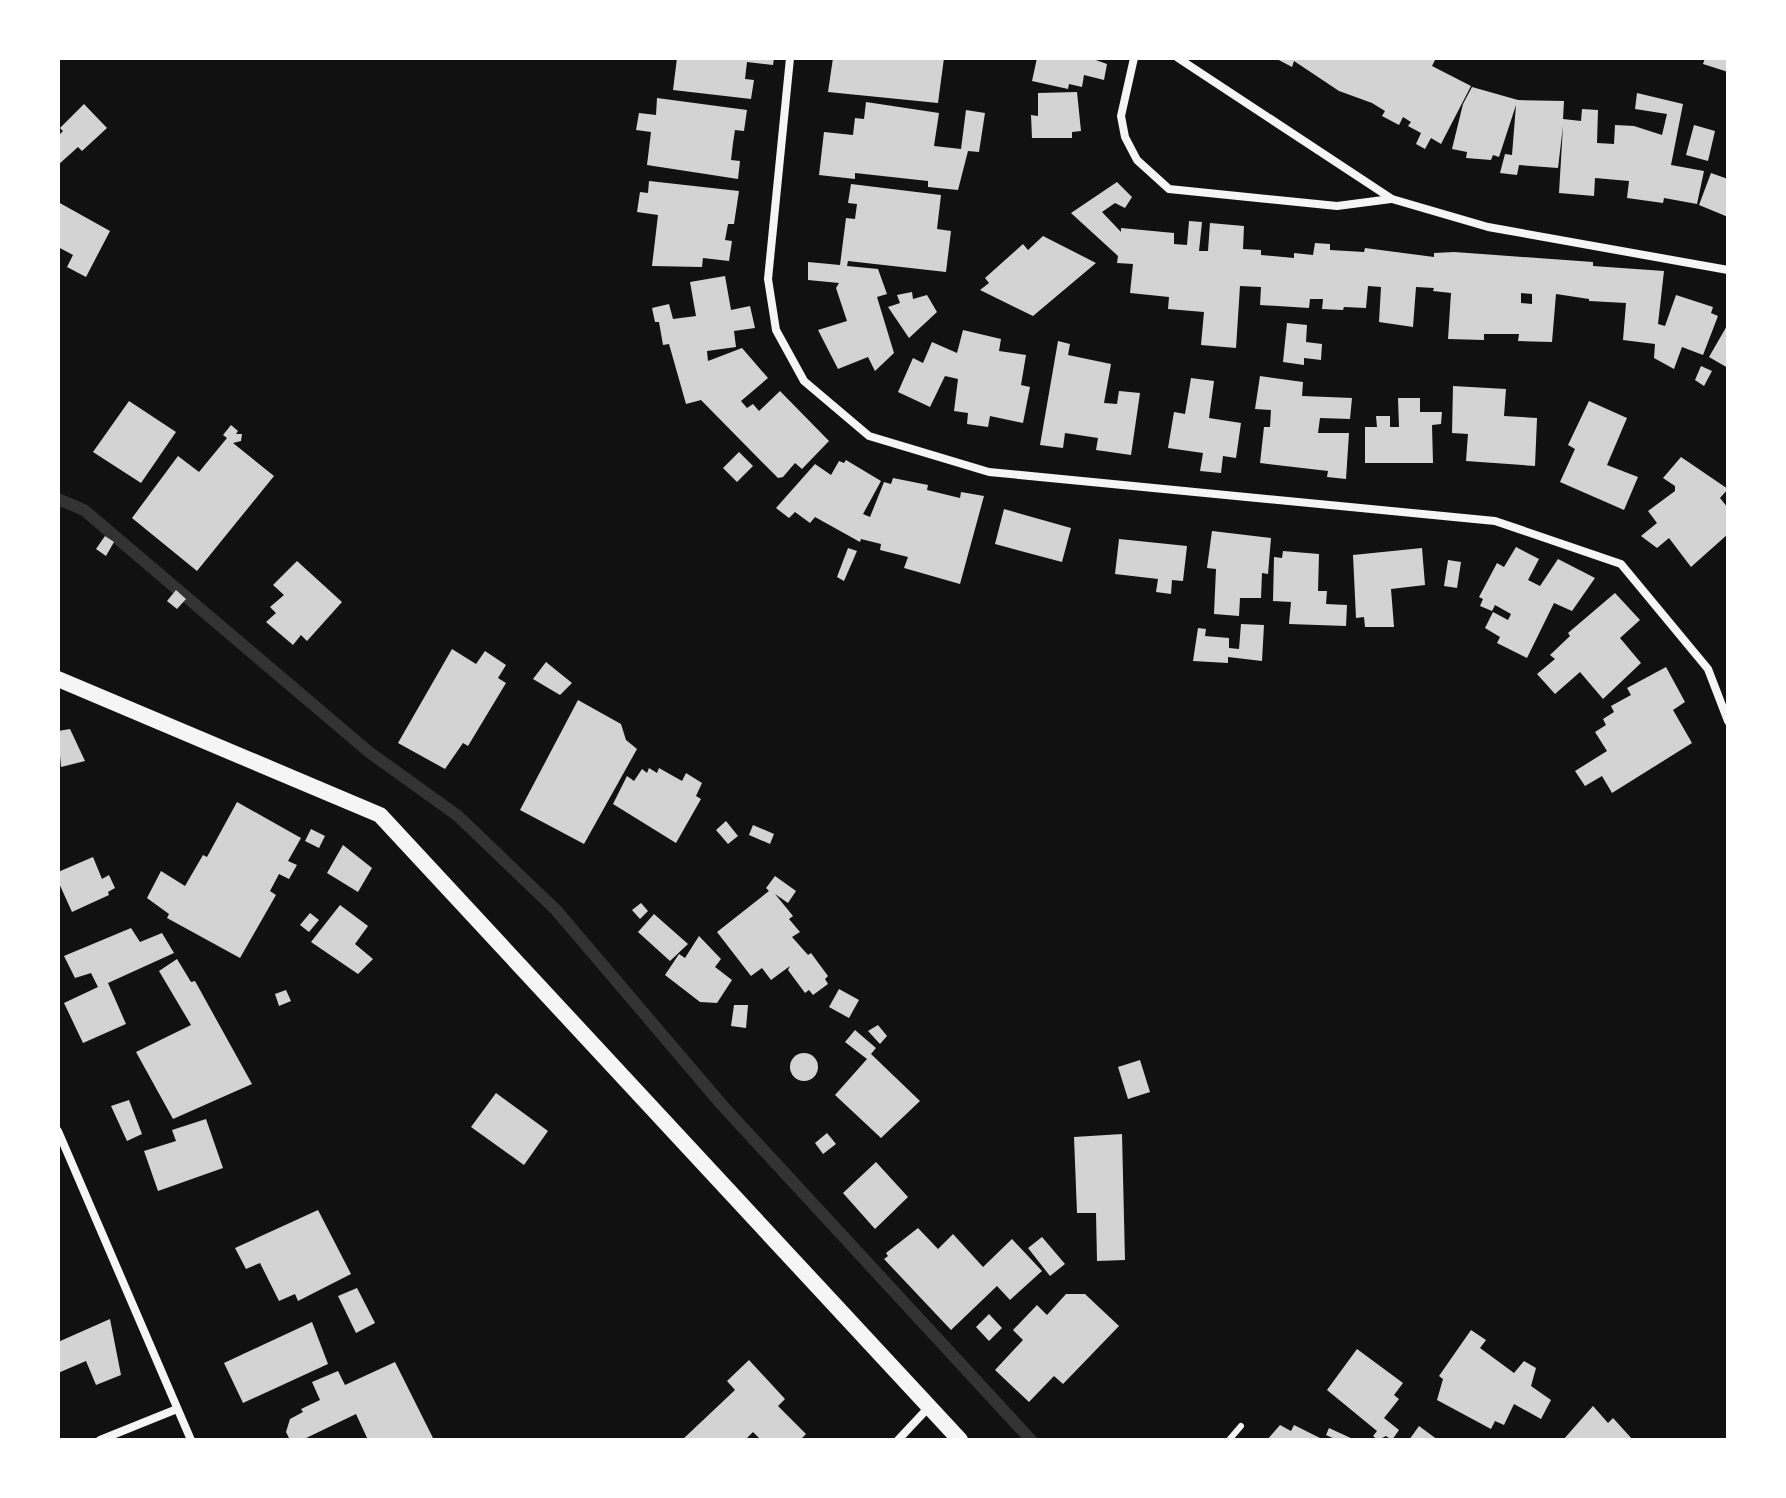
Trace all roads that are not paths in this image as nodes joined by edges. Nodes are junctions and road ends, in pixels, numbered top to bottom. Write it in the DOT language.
graph roads {
  1 [pos="790,58"];
  2 [pos="1134,58"];
  3 [pos="1178,58"];
  4 [pos="1392,199"];
  5 [pos="1728,270"];
  6 [pos="58,679"];
  7 [pos="1728,721"];
  8 [pos="58,1131"];
  9 [pos="929,1407"];
  10 [pos="177,1409"];
  11 [pos="1241,1426"];
  12 [pos="100,1440"];
  13 [pos="191,1440"];
  14 [pos="898,1440"];
  15 [pos="960,1440"];
  16 [pos="1229,1440"];
  1 -- 7 [label="street"];
  2 -- 4 [label="street"];
  3 -- 4 [label="street"];
  4 -- 5 [label="street"];
  6 -- 9 [label="main road"];
  8 -- 10 [label="street"];
  9 -- 14 [label="street"];
  9 -- 15 [label="main road"];
  10 -- 12 [label="street"];
  10 -- 13 [label="street"];
  11 -- 16 [label="lane"];
}
